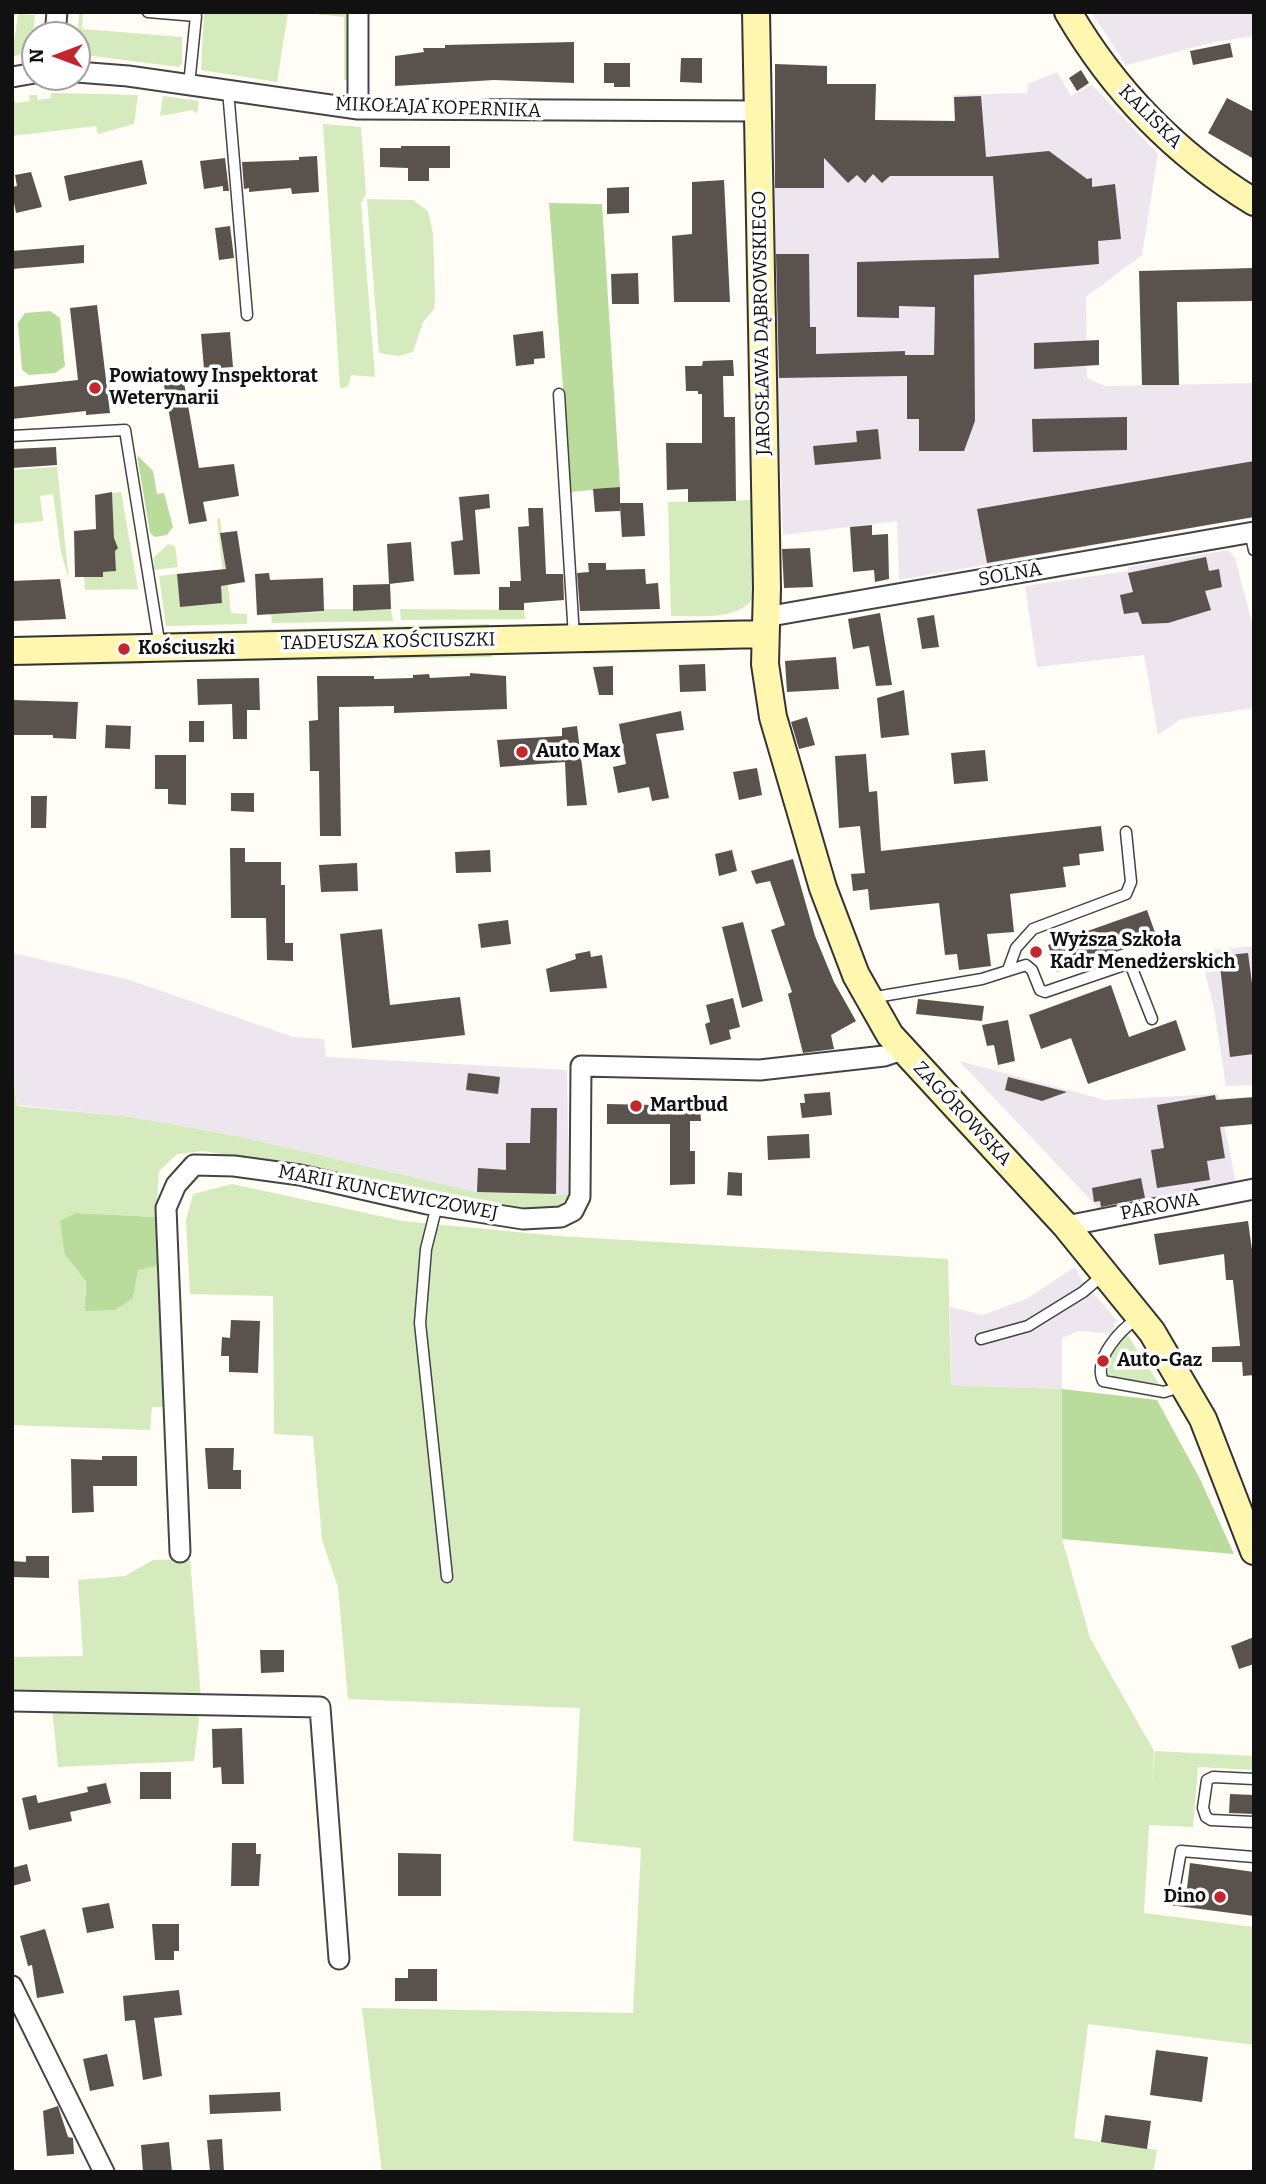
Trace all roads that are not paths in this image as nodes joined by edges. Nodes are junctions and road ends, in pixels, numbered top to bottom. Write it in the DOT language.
graph roads {
  1 [pos="148,12"];
  2 [pos="358,12"];
  3 [pos="757,12"];
  4 [pos="1068,12"];
  5 [pos="197,14"];
  6 [pos="91,74"];
  7 [pos="189,85"];
  8 [pos="228,90"];
  9 [pos="358,109"];
  10 [pos="759,111"];
  11 [pos="1254,202"];
  12 [pos="247,315"];
  13 [pos="559,394"];
  14 [pos="12,436"];
  15 [pos="1252,538"];
  16 [pos="765,625"];
  17 [pos="574,637"];
  18 [pos="160,648"];
  19 [pos="12,650"];
  20 [pos="1126,832"];
  21 [pos="1008,970"];
  22 [pos="867,998"];
  23 [pos="1152,1019"];
  24 [pos="902,1050"];
  25 [pos="1254,1189"];
  26 [pos="437,1205"];
  27 [pos="1066,1226"];
  28 [pos="1106,1272"];
  29 [pos="1141,1317"];
  30 [pos="981,1339"];
  31 [pos="1185,1385"];
  32 [pos="1252,1540"];
  33 [pos="180,1552"];
  34 [pos="447,1577"];
  35 [pos="12,1700"];
  36 [pos="1254,1779"];
  37 [pos="1254,1822"];
  38 [pos="1254,1857"];
  39 [pos="1175,1885"];
  40 [pos="339,1959"];
  41 [pos="12,1986"];
  42 [pos="104,2172"];
  1 -- 5 [label="lane"];
  2 -- 9 [label="street"];
  3 -- 10 [label="street, JAROSŁAWA DĄBROWSKIEGO"];
  4 -- 11 [label="street, KALISKA"];
  5 -- 7 [label="lane"];
  6 -- 7 [label="street, MIKOŁAJA KOPERNIKA"];
  7 -- 8 [label="street, MIKOŁAJA KOPERNIKA"];
  8 -- 9 [label="street, MIKOŁAJA KOPERNIKA"];
  8 -- 12 [label="lane"];
  9 -- 10 [label="street, MIKOŁAJA KOPERNIKA"];
  10 -- 16 [label="street, JAROSŁAWA DĄBROWSKIEGO"];
  13 -- 17 [label="lane"];
  14 -- 18 [label="lane"];
  15 -- 16 [label="street, SOLNA"];
  16 -- 17 [label="street, TADEUSZA KOŚCIUSZKI"];
  16 -- 22 [label="street, ZAGÓROWSKA"];
  17 -- 18 [label="street, TADEUSZA KOŚCIUSZKI"];
  18 -- 19 [label="street, TADEUSZA KOŚCIUSZKI"];
  20 -- 21 [label="lane"];
  21 -- 22 [label="lane"];
  21 -- 23 [label="lane"];
  22 -- 24 [label="street, ZAGÓROWSKA"];
  24 -- 26 [label="street, MARII KUNCEWICZOWEJ"];
  24 -- 27 [label="street, ZAGÓROWSKA"];
  25 -- 27 [label="street, PAROWA"];
  26 -- 33 [label="street, MARII KUNCEWICZOWEJ"];
  26 -- 34 [label="lane"];
  27 -- 28 [label="street, ZAGÓROWSKA"];
  28 -- 29 [label="street, ZAGÓROWSKA"];
  28 -- 30 [label="lane"];
  29 -- 31 [label="street, ZAGÓROWSKA"];
  29 -- 31 [label="lane"];
  31 -- 32 [label="street, ZAGÓROWSKA"];
  35 -- 40 [label="street"];
  36 -- 37 [label="lane"];
  38 -- 39 [label="lane"];
  41 -- 42 [label="street"];
}
